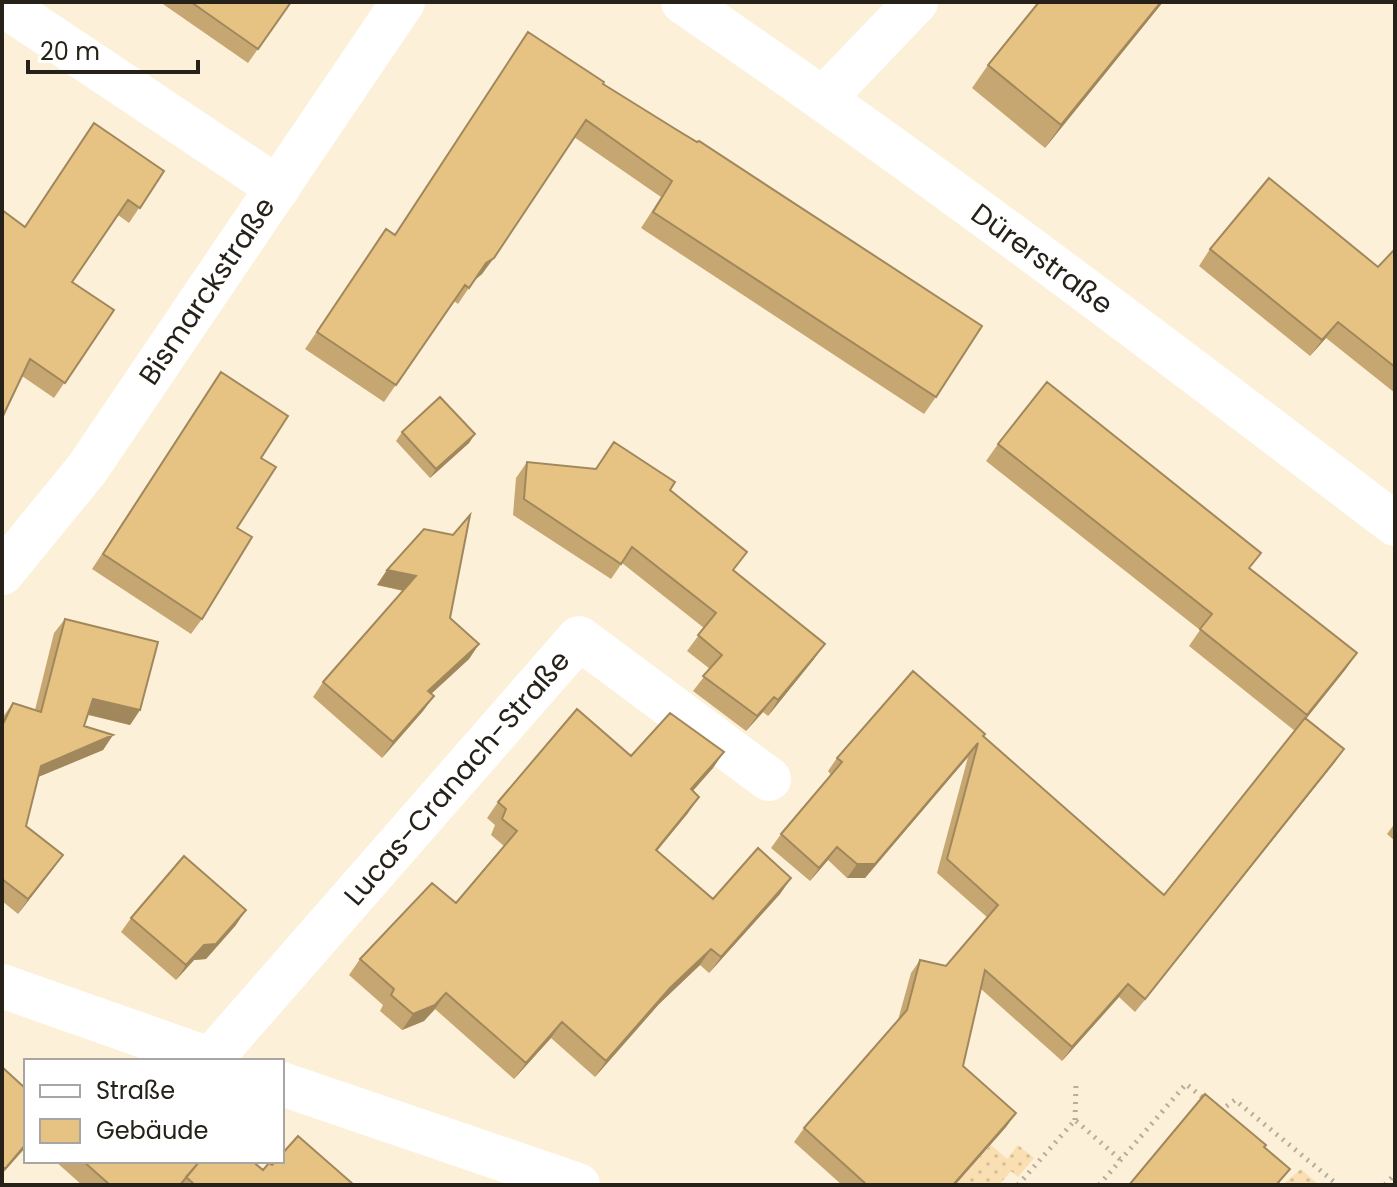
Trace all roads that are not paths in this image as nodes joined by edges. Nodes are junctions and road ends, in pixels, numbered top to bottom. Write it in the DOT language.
graph roads {
  1 [pos="403,2"];
  2 [pos="683,2"];
  3 [pos="916,2"];
  4 [pos="2,4"];
  5 [pos="824,98"];
  6 [pos="278,188"];
  7 [pos="1395,524"];
  8 [pos="2,573"];
  9 [pos="769,779"];
  10 [pos="2,986"];
  11 [pos="210,1059"];
  12 [pos="214,1059"];
  13 [pos="284,1085"];
  14 [pos="578,1185"];
  1 -- 6 [label="street, Bismarckstraße"];
  2 -- 5 [label="street, Dürerstraße"];
  3 -- 5 [label="street"];
  4 -- 6 [label="street"];
  5 -- 7 [label="street, Dürerstraße"];
  6 -- 8 [label="street, Bismarckstraße"];
  9 -- 12 [label="street, Lucas-Cranach-Straße"];
  10 -- 11 [label="street, Lucas-Cranach-Straße"];
  13 -- 14 [label="street"];
}
